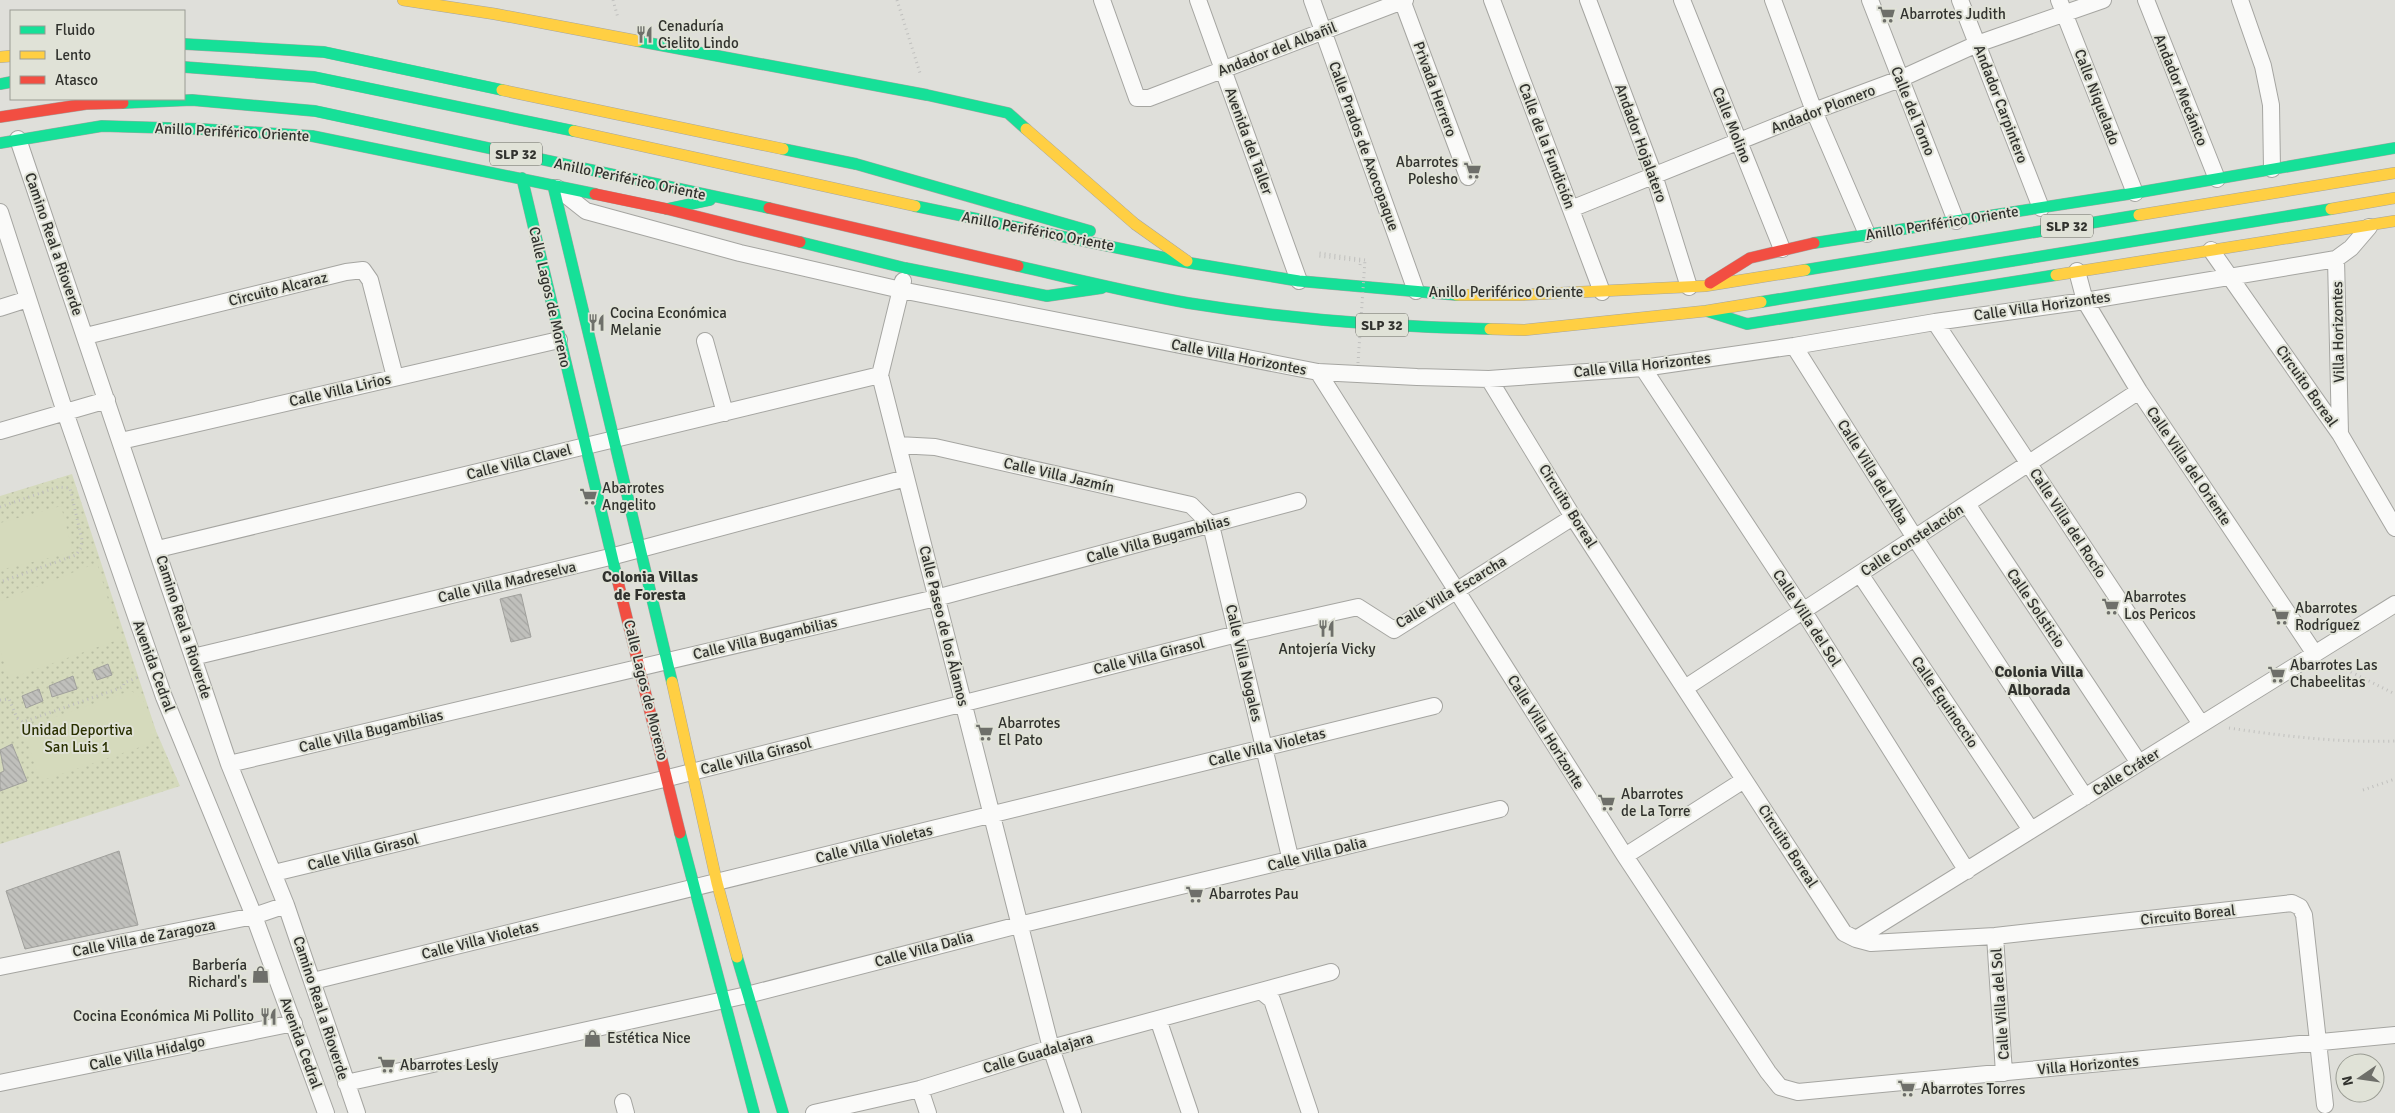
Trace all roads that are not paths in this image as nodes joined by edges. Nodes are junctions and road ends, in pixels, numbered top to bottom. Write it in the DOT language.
graph roads {
  1 [pos="404,0"];
  2 [pos="491,0"];
  3 [pos="1102,0"];
  4 [pos="1198,0"];
  5 [pos="1312,0"];
  6 [pos="1403,0"];
  7 [pos="1492,0"];
  8 [pos="1588,0"];
  9 [pos="1682,0"];
  10 [pos="1773,0"];
  11 [pos="1870,0"];
  12 [pos="1960,0"];
  13 [pos="2103,0"];
  14 [pos="2146,0"];
  15 [pos="2240,0"];
  16 [pos="523,7"];
  17 [pos="2062,7"];
  18 [pos="495,14"];
  19 [pos="527,20"];
  20 [pos="1323,31"];
  21 [pos="185,44"];
  22 [pos="1977,44"];
  23 [pos="185,67"];
  24 [pos="1223,69"];
  25 [pos="1900,79"];
  26 [pos="1814,111"];
  27 [pos="0,117"];
  28 [pos="18,139"];
  29 [pos="0,142"];
  30 [pos="1738,142"];
  31 [pos="2395,148"];
  32 [pos="2272,169"];
  33 [pos="2395,173"];
  34 [pos="1654,175"];
  35 [pos="1468,177"];
  36 [pos="522,178"];
  37 [pos="2217,179"];
  38 [pos="553,185"];
  39 [pos="2135,193"];
  40 [pos="719,198"];
  41 [pos="2395,198"];
  42 [pos="2041,208"];
  43 [pos="667,209"];
  44 [pos="1571,209"];
  45 [pos="0,212"];
  46 [pos="1956,221"];
  47 [pos="2395,221"];
  48 [pos="2369,227"];
  49 [pos="1867,234"];
  50 [pos="1127,249"];
  51 [pos="1782,249"];
  52 [pos="2211,250"];
  53 [pos="2336,260"];
  54 [pos="1190,263"];
  55 [pos="905,268"];
  56 [pos="2077,271"];
  57 [pos="2231,276"];
  58 [pos="1299,281"];
  59 [pos="1697,286"];
  60 [pos="1107,287"];
  61 [pos="901,290"];
  62 [pos="1416,291"];
  63 [pos="1602,292"];
  64 [pos="28,299"];
  65 [pos="2085,301"];
  66 [pos="0,308"];
  67 [pos="1706,311"];
  68 [pos="1935,322"];
  69 [pos="86,336"];
  70 [pos="560,340"];
  71 [pos="705,341"];
  72 [pos="1794,346"];
  73 [pos="1643,368"];
  74 [pos="1318,372"];
  75 [pos="880,375"];
  76 [pos="395,377"];
  77 [pos="1488,379"];
  78 [pos="2139,391"];
  79 [pos="107,400"];
  80 [pos="66,412"];
  81 [pos="725,413"];
  82 [pos="0,431"];
  83 [pos="2340,434"];
  84 [pos="614,440"];
  85 [pos="121,441"];
  86 [pos="898,445"];
  87 [pos="587,446"];
  88 [pos="2029,463"];
  89 [pos="906,478"];
  90 [pos="1298,500"];
  91 [pos="1967,504"];
  92 [pos="1573,517"];
  93 [pos="1211,525"];
  94 [pos="2395,528"];
  95 [pos="1915,538"];
  96 [pos="158,549"];
  97 [pos="640,550"];
  98 [pos="614,556"];
  99 [pos="1860,574"];
  100 [pos="1457,589"];
  101 [pos="936,598"];
  102 [pos="2395,604"];
  103 [pos="1804,612"];
  104 [pos="1237,634"];
  105 [pos="2315,654"];
  106 [pos="193,657"];
  107 [pos="667,662"];
  108 [pos="641,668"];
  109 [pos="1685,688"];
  110 [pos="963,703"];
  111 [pos="1434,706"];
  112 [pos="2201,724"];
  113 [pos="1264,747"];
  114 [pos="2139,763"];
  115 [pos="230,764"];
  116 [pos="693,772"];
  117 [pos="668,778"];
  118 [pos="1744,780"];
  119 [pos="2086,796"];
  120 [pos="1500,809"];
  121 [pos="992,815"];
  122 [pos="2031,830"];
  123 [pos="1625,856"];
  124 [pos="1291,860"];
  125 [pos="1967,870"];
  126 [pos="274,874"];
  127 [pos="717,883"];
  128 [pos="694,888"];
  129 [pos="286,905"];
  130 [pos="254,916"];
  131 [pos="1019,924"];
  132 [pos="1995,936"];
  133 [pos="1856,940"];
  134 [pos="0,967"];
  135 [pos="1331,972"];
  136 [pos="313,981"];
  137 [pos="1262,992"];
  138 [pos="747,995"];
  139 [pos="723,1000"];
  140 [pos="1158,1019"];
  141 [pos="294,1023"];
  142 [pos="2395,1035"];
  143 [pos="2319,1044"];
  144 [pos="1051,1048"];
  145 [pos="2004,1072"];
  146 [pos="0,1083"];
  147 [pos="346,1083"];
  148 [pos="1780,1087"];
  149 [pos="920,1088"];
  150 [pos="2325,1105"];
  151 [pos="326,1113"];
  152 [pos="357,1113"];
  153 [pos="754,1113"];
  154 [pos="783,1113"];
  155 [pos="814,1113"];
  156 [pos="928,1113"];
  157 [pos="1073,1113"];
  158 [pos="1190,1113"];
  159 [pos="1310,1113"];
  1 -- 18 [label="main road, Anillo Periférico Oriente"];
  2 -- 18 [label="main road"];
  3 -- 24 [label="street, Andador del Albañil"];
  4 -- 24 [label="street, Avenida del Taller"];
  5 -- 20 [label="street, Calle Prados de Axocopaque"];
  6 -- 20 [label="street, Andador del Albañil"];
  6 -- 35 [label="street, Privada Herrero"];
  7 -- 44 [label="street, Calle de la Fundición"];
  8 -- 34 [label="street, Andador Hojalatero"];
  9 -- 30 [label="street, Calle Molino"];
  10 -- 26 [label="street"];
  11 -- 25 [label="street, Calle del Torno"];
  12 -- 22 [label="street, Andador Carpintero"];
  13 -- 17 [label="street, Andador Plomero"];
  14 -- 37 [label="street, Andador Mecánico"];
  15 -- 32 [label="street"];
  16 -- 19 [label="main road"];
  17 -- 22 [label="street, Andador Plomero"];
  17 -- 39 [label="street, Calle Niquelado"];
  18 -- 19 [label="main road, Anillo Periférico Oriente"];
  19 -- 54 [label="main road, Anillo Periférico Oriente"];
  20 -- 24 [label="street, Andador del Albañil"];
  20 -- 62 [label="street, Calle Prados de Axocopaque"];
  21 -- 50 [label="main road, Anillo Periférico Oriente"];
  22 -- 25 [label="street, Andador Plomero"];
  22 -- 42 [label="street, Andador Carpintero"];
  23 -- 50 [label="main road, Anillo Periférico Oriente / SLP 32"];
  24 -- 58 [label="street, Avenida del Taller"];
  25 -- 26 [label="street, Andador Plomero"];
  25 -- 46 [label="street, Calle del Torno"];
  26 -- 30 [label="street, Andador Plomero"];
  26 -- 49 [label="street"];
  27 -- 40 [label="main road, Anillo Periférico Oriente / SLP 32"];
  28 -- 29 [label="main road, Anillo Periférico Oriente"];
  28 -- 36 [label="main road, Anillo Periférico Oriente"];
  28 -- 69 [label="street, Camino Real a Rioverde"];
  30 -- 34 [label="street, Andador Plomero"];
  30 -- 51 [label="street, Calle Molino"];
  31 -- 32 [label="main road, Anillo Periférico Oriente"];
  32 -- 37 [label="main road, Anillo Periférico Oriente"];
  33 -- 59 [label="main road, Anillo Periférico Oriente / SLP 32"];
  34 -- 44 [label="street, Andador Plomero"];
  34 -- 59 [label="street, Andador Hojalatero"];
  36 -- 38 [label="main road, Anillo Periférico Oriente"];
  36 -- 70 [label="main road, Calle Lagos de Moreno"];
  37 -- 39 [label="main road, Anillo Periférico Oriente"];
  38 -- 43 [label="main road, Anillo Periférico Oriente"];
  38 -- 61 [label="street, Calle Villa Horizontes"];
  38 -- 84 [label="main road, Calle Lagos de Moreno"];
  39 -- 42 [label="main road, Anillo Periférico Oriente"];
  40 -- 43 [label="main road"];
  40 -- 60 [label="main road, Anillo Periférico Oriente / SLP 32"];
  41 -- 67 [label="main road, Anillo Periférico Oriente / SLP 32"];
  42 -- 46 [label="main road, Anillo Periférico Oriente"];
  43 -- 55 [label="main road, Anillo Periférico Oriente"];
  44 -- 63 [label="street, Calle de la Fundición"];
  45 -- 64 [label="street, Avenida Cedral"];
  46 -- 49 [label="main road, Anillo Periférico Oriente"];
  47 -- 48 [label="main road, Anillo Periférico Oriente"];
  48 -- 52 [label="main road, Anillo Periférico Oriente"];
  48 -- 53 [label="street"];
  49 -- 51 [label="main road, Anillo Periférico Oriente"];
  50 -- 54 [label="main road, Anillo Periférico Oriente / SLP 32"];
  51 -- 59 [label="main road, Anillo Periférico Oriente"];
  52 -- 56 [label="main road, Anillo Periférico Oriente"];
  52 -- 57 [label="street, Circuito Boreal"];
  53 -- 57 [label="street, Calle Villa Horizontes"];
  53 -- 83 [label="street, Villa Horizontes"];
  54 -- 58 [label="main road, Anillo Periférico Oriente / SLP 32"];
  55 -- 60 [label="main road, Anillo Periférico Oriente"];
  55 -- 61 [label="street, Calle Paseo de los Álamos"];
  56 -- 65 [label="street, Calle Villa del Oriente"];
  56 -- 67 [label="main road, Anillo Periférico Oriente"];
  57 -- 65 [label="street, Calle Villa Horizontes"];
  57 -- 83 [label="street, Circuito Boreal"];
  58 -- 62 [label="main road, Anillo Periférico Oriente / SLP 32"];
  59 -- 63 [label="main road, Anillo Periférico Oriente / SLP 32"];
  60 -- 67 [label="main road, Anillo Periférico Oriente / SLP 32"];
  61 -- 74 [label="street, Calle Villa Horizontes"];
  61 -- 75 [label="street, Calle Paseo de los Álamos"];
  62 -- 63 [label="main road, Anillo Periférico Oriente / SLP 32"];
  64 -- 66 [label="street"];
  64 -- 80 [label="street, Avenida Cedral"];
  65 -- 68 [label="street, Calle Villa Horizontes"];
  65 -- 78 [label="street, Calle Villa del Oriente"];
  68 -- 72 [label="street, Calle Villa Horizontes"];
  68 -- 88 [label="street, Calle Villa del Rocío"];
  69 -- 76 [label="street, Circuito Alcaraz"];
  69 -- 79 [label="street, Camino Real a Rioverde"];
  70 -- 76 [label="street, Calle Villa Lirios"];
  70 -- 87 [label="main road, Calle Lagos de Moreno"];
  71 -- 81 [label="street"];
  72 -- 73 [label="street, Calle Villa Horizontes"];
  72 -- 95 [label="street, Calle Villa del Alba"];
  73 -- 77 [label="street, Calle Villa Horizontes"];
  73 -- 103 [label="street, Calle Villa del Sol"];
  74 -- 77 [label="street, Calle Villa Horizontes"];
  74 -- 100 [label="street, Calle Villa Horizonte"];
  75 -- 81 [label="street, Calle Villa Clavel"];
  75 -- 86 [label="street, Calle Paseo de los Álamos"];
  76 -- 85 [label="street, Calle Villa Lirios"];
  77 -- 92 [label="street, Circuito Boreal"];
  78 -- 88 [label="street, Calle Constelación"];
  78 -- 105 [label="street, Calle Villa del Oriente"];
  79 -- 80 [label="street"];
  79 -- 85 [label="street, Camino Real a Rioverde"];
  80 -- 82 [label="street"];
  80 -- 130 [label="street, Avenida Cedral"];
  81 -- 84 [label="street, Calle Villa Clavel"];
  83 -- 94 [label="street, Circuito Boreal"];
  84 -- 87 [label="street, Calle Villa Clavel"];
  84 -- 97 [label="main road, Calle Lagos de Moreno"];
  85 -- 96 [label="street, Camino Real a Rioverde"];
  86 -- 89 [label="street, Calle Paseo de los Álamos"];
  86 -- 93 [label="street, Calle Villa Jazmín"];
  87 -- 96 [label="street, Calle Villa Clavel"];
  87 -- 98 [label="main road, Calle Lagos de Moreno"];
  88 -- 91 [label="street, Calle Constelación"];
  88 -- 112 [label="street, Calle Villa del Rocío"];
  89 -- 97 [label="street, Calle Villa Madreselva"];
  89 -- 101 [label="street, Calle Paseo de los Álamos"];
  90 -- 93 [label="street, Calle Villa Bugambilias"];
  91 -- 95 [label="street, Calle Constelación"];
  91 -- 114 [label="street, Calle Solsticio"];
  92 -- 100 [label="street, Calle Villa Escarcha"];
  92 -- 109 [label="street, Circuito Boreal"];
  93 -- 101 [label="street, Calle Villa Bugambilias"];
  93 -- 104 [label="street, Calle Villa Nogales"];
  95 -- 99 [label="street, Calle Constelación"];
  95 -- 119 [label="street, Calle Villa del Alba"];
  96 -- 106 [label="street, Camino Real a Rioverde"];
  97 -- 98 [label="street, Calle Villa Madreselva"];
  97 -- 107 [label="main road, Calle Lagos de Moreno"];
  98 -- 106 [label="street, Calle Villa Madreselva"];
  98 -- 108 [label="main road, Calle Lagos de Moreno"];
  99 -- 103 [label="street, Calle Constelación"];
  99 -- 122 [label="street, Calle Equinoccio"];
  100 -- 104 [label="street, Calle Villa Escarcha"];
  100 -- 123 [label="street, Calle Villa Horizonte"];
  101 -- 107 [label="street, Calle Villa Bugambilias"];
  101 -- 110 [label="street, Calle Paseo de los Álamos"];
  102 -- 105 [label="street, Calle Cráter"];
  103 -- 109 [label="street, Calle Constelación"];
  103 -- 125 [label="street, Calle Villa del Sol"];
  104 -- 110 [label="street, Calle Villa Girasol"];
  104 -- 113 [label="street, Calle Villa Nogales"];
  105 -- 112 [label="street, Calle Cráter"];
  106 -- 115 [label="street, Camino Real a Rioverde"];
  107 -- 108 [label="street, Calle Villa Bugambilias"];
  107 -- 116 [label="main road, Calle Lagos de Moreno"];
  108 -- 115 [label="street, Calle Villa Bugambilias"];
  108 -- 117 [label="main road, Calle Lagos de Moreno"];
  109 -- 118 [label="street, Circuito Boreal"];
  110 -- 116 [label="street, Calle Villa Girasol"];
  110 -- 121 [label="street, Calle Paseo de los Álamos"];
  111 -- 113 [label="street, Calle Villa Violetas"];
  112 -- 114 [label="street, Calle Cráter"];
  113 -- 121 [label="street, Calle Villa Violetas"];
  113 -- 124 [label="street, Calle Villa Nogales"];
  114 -- 119 [label="street, Calle Cráter"];
  115 -- 126 [label="street, Camino Real a Rioverde"];
  116 -- 117 [label="street, Calle Villa Girasol"];
  116 -- 127 [label="main road, Calle Lagos de Moreno"];
  117 -- 126 [label="street, Calle Villa Girasol"];
  117 -- 128 [label="main road, Calle Lagos de Moreno"];
  118 -- 123 [label="street"];
  118 -- 133 [label="street, Circuito Boreal"];
  119 -- 122 [label="street, Calle Cráter"];
  120 -- 124 [label="street, Calle Villa Dalia"];
  121 -- 127 [label="street, Calle Villa Violetas"];
  121 -- 131 [label="street, Calle Paseo de los Álamos"];
  122 -- 125 [label="street, Calle Cráter"];
  123 -- 148 [label="street, Calle Villa Horizonte"];
  124 -- 131 [label="street, Calle Villa Dalia"];
  125 -- 133 [label="street, Calle Cráter"];
  126 -- 129 [label="street, Camino Real a Rioverde"];
  127 -- 128 [label="street, Calle Villa Violetas"];
  127 -- 138 [label="main road, Calle Lagos de Moreno"];
  128 -- 136 [label="street, Calle Villa Violetas"];
  128 -- 139 [label="main road, Calle Lagos de Moreno"];
  129 -- 130 [label="street, Calle Villa de Zaragoza"];
  129 -- 136 [label="street, Camino Real a Rioverde"];
  130 -- 134 [label="street, Calle Villa de Zaragoza"];
  130 -- 141 [label="street, Avenida Cedral"];
  131 -- 138 [label="street, Calle Villa Dalia"];
  131 -- 144 [label="street, Calle Paseo de los Álamos"];
  132 -- 133 [label="street, Circuito Boreal"];
  132 -- 143 [label="street, Circuito Boreal"];
  132 -- 145 [label="street, Calle Villa del Sol"];
  135 -- 137 [label="street, Calle Guadalajara"];
  136 -- 147 [label="street, Camino Real a Rioverde"];
  137 -- 140 [label="street, Calle Guadalajara"];
  137 -- 159 [label="street"];
  138 -- 139 [label="street, Calle Villa Dalia"];
  138 -- 154 [label="main road, Calle Lagos de Moreno"];
  139 -- 147 [label="street, Calle Villa Dalia"];
  139 -- 153 [label="main road, Calle Lagos de Moreno"];
  140 -- 144 [label="street, Calle Guadalajara"];
  140 -- 158 [label="street"];
  141 -- 146 [label="street, Calle Villa Hidalgo"];
  141 -- 151 [label="street, Avenida Cedral"];
  142 -- 143 [label="street, Villa Horizontes"];
  143 -- 145 [label="street, Villa Horizontes"];
  143 -- 150 [label="street"];
  144 -- 149 [label="street, Calle Guadalajara"];
  144 -- 157 [label="street, Calle Paseo de los Álamos"];
  145 -- 148 [label="street, Villa Horizontes"];
  147 -- 152 [label="street, Camino Real a Rioverde"];
  149 -- 155 [label="street, Calle Guadalajara"];
  149 -- 156 [label="street"];
}
